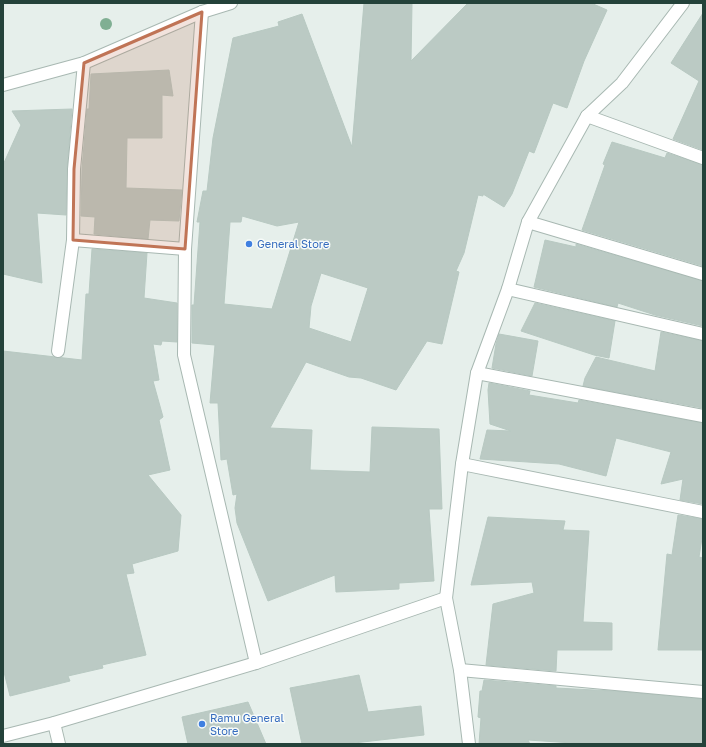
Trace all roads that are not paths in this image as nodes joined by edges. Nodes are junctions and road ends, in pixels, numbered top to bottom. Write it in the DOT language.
graph roads {
  1 [pos="231,3"];
  2 [pos="683,3"];
  3 [pos="202,12"];
  4 [pos="84,63"];
  5 [pos="3,85"];
  6 [pos="587,116"];
  7 [pos="703,158"];
  8 [pos="528,222"];
  9 [pos="73,240"];
  10 [pos="184,249"];
  11 [pos="703,274"];
  12 [pos="508,289"];
  13 [pos="703,334"];
  14 [pos="58,350"];
  15 [pos="477,374"];
  16 [pos="703,416"];
  17 [pos="462,464"];
  18 [pos="703,512"];
  19 [pos="446,598"];
  20 [pos="256,663"];
  21 [pos="460,670"];
  22 [pos="703,692"];
  23 [pos="54,722"];
  24 [pos="4,732"];
  25 [pos="59,744"];
  26 [pos="469,744"];
  1 -- 3 [label="street"];
  2 -- 6 [label="street"];
  3 -- 4 [label="street"];
  3 -- 10 [label="street"];
  4 -- 5 [label="street"];
  4 -- 9 [label="street"];
  6 -- 7 [label="street"];
  6 -- 8 [label="street"];
  8 -- 11 [label="street"];
  8 -- 12 [label="street"];
  9 -- 10 [label="street"];
  9 -- 14 [label="street"];
  10 -- 20 [label="street"];
  12 -- 13 [label="street"];
  12 -- 15 [label="street"];
  15 -- 16 [label="street"];
  15 -- 17 [label="street"];
  17 -- 18 [label="street"];
  17 -- 19 [label="street"];
  19 -- 20 [label="street"];
  19 -- 21 [label="street"];
  20 -- 23 [label="street"];
  21 -- 22 [label="street"];
  21 -- 26 [label="street"];
  23 -- 24 [label="street"];
  23 -- 25 [label="street"];
}
